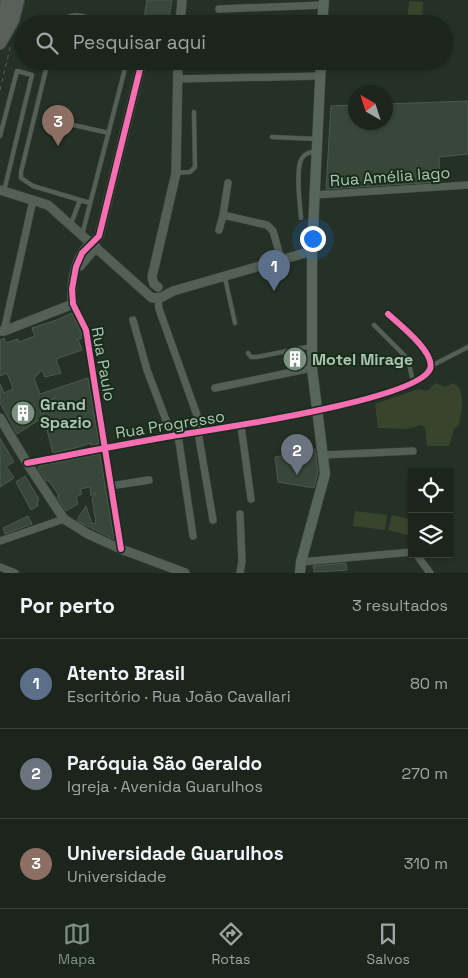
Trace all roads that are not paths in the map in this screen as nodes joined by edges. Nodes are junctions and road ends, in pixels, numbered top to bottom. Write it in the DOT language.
graph roads {
  1 [pos="8,0"];
  2 [pos="18,0"];
  3 [pos="182,0"];
  4 [pos="323,3"];
  5 [pos="219,9"];
  6 [pos="181,15"];
  7 [pos="0,34"];
  8 [pos="5,43"];
  9 [pos="46,70"];
  10 [pos="125,70"];
  11 [pos="140,70"];
  12 [pos="178,70"];
  13 [pos="320,70"];
  14 [pos="320,76"];
  15 [pos="177,79"];
  16 [pos="194,112"];
  17 [pos="51,120"];
  18 [pos="108,134"];
  19 [pos="0,136"];
  20 [pos="272,137"];
  21 [pos="316,139"];
  22 [pos="316,151"];
  23 [pos="176,173"];
  24 [pos="228,183"];
  25 [pos="468,185"];
  26 [pos="2,190"];
  27 [pos="314,195"];
  28 [pos="34,200"];
  29 [pos="80,200"];
  30 [pos="90,203"];
  31 [pos="223,215"];
  32 [pos="300,218"];
  33 [pos="71,225"];
  34 [pos="219,230"];
  35 [pos="82,235"];
  36 [pos="94,245"];
  37 [pos="312,251"];
  38 [pos="281,259"];
  39 [pos="225,275"];
  40 [pos="152,278"];
  41 [pos="137,284"];
  42 [pos="158,287"];
  43 [pos="173,291"];
  44 [pos="154,297"];
  45 [pos="73,304"];
  46 [pos="388,314"];
  47 [pos="133,320"];
  48 [pos="235,323"];
  49 [pos="374,325"];
  50 [pos="2,331"];
  51 [pos="312,346"];
  52 [pos="468,347"];
  53 [pos="248,354"];
  54 [pos="431,366"];
  55 [pos="312,368"];
  56 [pos="413,382"];
  57 [pos="215,388"];
  58 [pos="317,410"];
  59 [pos="0,418"];
  60 [pos="241,426"];
  61 [pos="200,432"];
  62 [pos="175,436"];
  63 [pos="104,448"];
  64 [pos="413,451"];
  65 [pos="323,455"];
  66 [pos="27,462"];
  67 [pos="149,480"];
  68 [pos="110,486"];
  69 [pos="251,498"];
  70 [pos="240,514"];
  71 [pos="64,518"];
  72 [pos="213,520"];
  73 [pos="193,536"];
  74 [pos="0,541"];
  75 [pos="121,549"];
  76 [pos="408,553"];
  77 [pos="419,558"];
  78 [pos="0,566"];
  79 [pos="301,568"];
  80 [pos="15,573"];
  81 [pos="186,573"];
  82 [pos="240,573"];
  83 [pos="430,573"];
  1 -- 7 [label="highway"];
  2 -- 8 [label="highway"];
  3 -- 6 [label="street"];
  4 -- 5 [label="street"];
  9 -- 29 [label="lane"];
  10 -- 18 [label="lane"];
  11 -- 36 [label="street"];
  12 -- 15 [label="street"];
  13 -- 14 [label="main road"];
  14 -- 15 [label="street"];
  14 -- 21 [label="main road"];
  15 -- 23 [label="street"];
  16 -- 23 [label="lane"];
  17 -- 18 [label="lane"];
  18 -- 30 [label="lane"];
  19 -- 26 [label="lane"];
  20 -- 21 [label="lane"];
  21 -- 22 [label="main road"];
  22 -- 27 [label="main road"];
  22 -- 32 [label="lane"];
  23 -- 40 [label="street"];
  24 -- 31 [label="street"];
  25 -- 27 [label="street, Rua Amélia lago"];
  26 -- 28 [label="street"];
  27 -- 37 [label="main road"];
  28 -- 33 [label="street"];
  28 -- 50 [label="street"];
  29 -- 30 [label="lane"];
  29 -- 33 [label="lane"];
  30 -- 35 [label="lane"];
  31 -- 34 [label="street"];
  31 -- 38 [label="street"];
  33 -- 35 [label="street"];
  35 -- 36 [label="street"];
  36 -- 41 [label="street"];
  36 -- 45 [label="street"];
  37 -- 38 [label="street"];
  37 -- 51 [label="main road"];
  38 -- 39 [label="street"];
  39 -- 43 [label="street"];
  39 -- 48 [label="lane"];
  40 -- 41 [label="street"];
  40 -- 42 [label="street"];
  41 -- 44 [label="street"];
  42 -- 43 [label="street"];
  42 -- 44 [label="street"];
  43 -- 44 [label="street"];
  44 -- 61 [label="street"];
  45 -- 50 [label="street"];
  45 -- 63 [label="street, Rua Paulo"];
  46 -- 54 [label="street"];
  47 -- 62 [label="street"];
  49 -- 56 [label="lane"];
  51 -- 53 [label="lane"];
  51 -- 55 [label="main road"];
  52 -- 54 [label="lane"];
  54 -- 56 [label="street, Rua Progresso"];
  55 -- 57 [label="street"];
  55 -- 58 [label="main road"];
  56 -- 58 [label="street, Rua Progresso"];
  58 -- 60 [label="street, Rua Progresso"];
  58 -- 65 [label="main road"];
  59 -- 66 [label="street"];
  60 -- 61 [label="street, Rua Progresso"];
  60 -- 69 [label="street"];
  61 -- 62 [label="street, Rua Progresso"];
  61 -- 72 [label="street"];
  62 -- 63 [label="street, Rua Progresso"];
  62 -- 73 [label="street"];
  63 -- 66 [label="street, Rua Progresso"];
  63 -- 68 [label="street, Rua Paulo"];
  64 -- 65 [label="street"];
  65 -- 79 [label="main road"];
  66 -- 71 [label="street"];
  67 -- 68 [label="street"];
  68 -- 75 [label="street, Rua Paulo"];
  70 -- 82 [label="street"];
  71 -- 74 [label="street"];
  71 -- 75 [label="street"];
  75 -- 81 [label="street"];
  76 -- 79 [label="street"];
  77 -- 83 [label="street"];
  78 -- 80 [label="street"];
}
